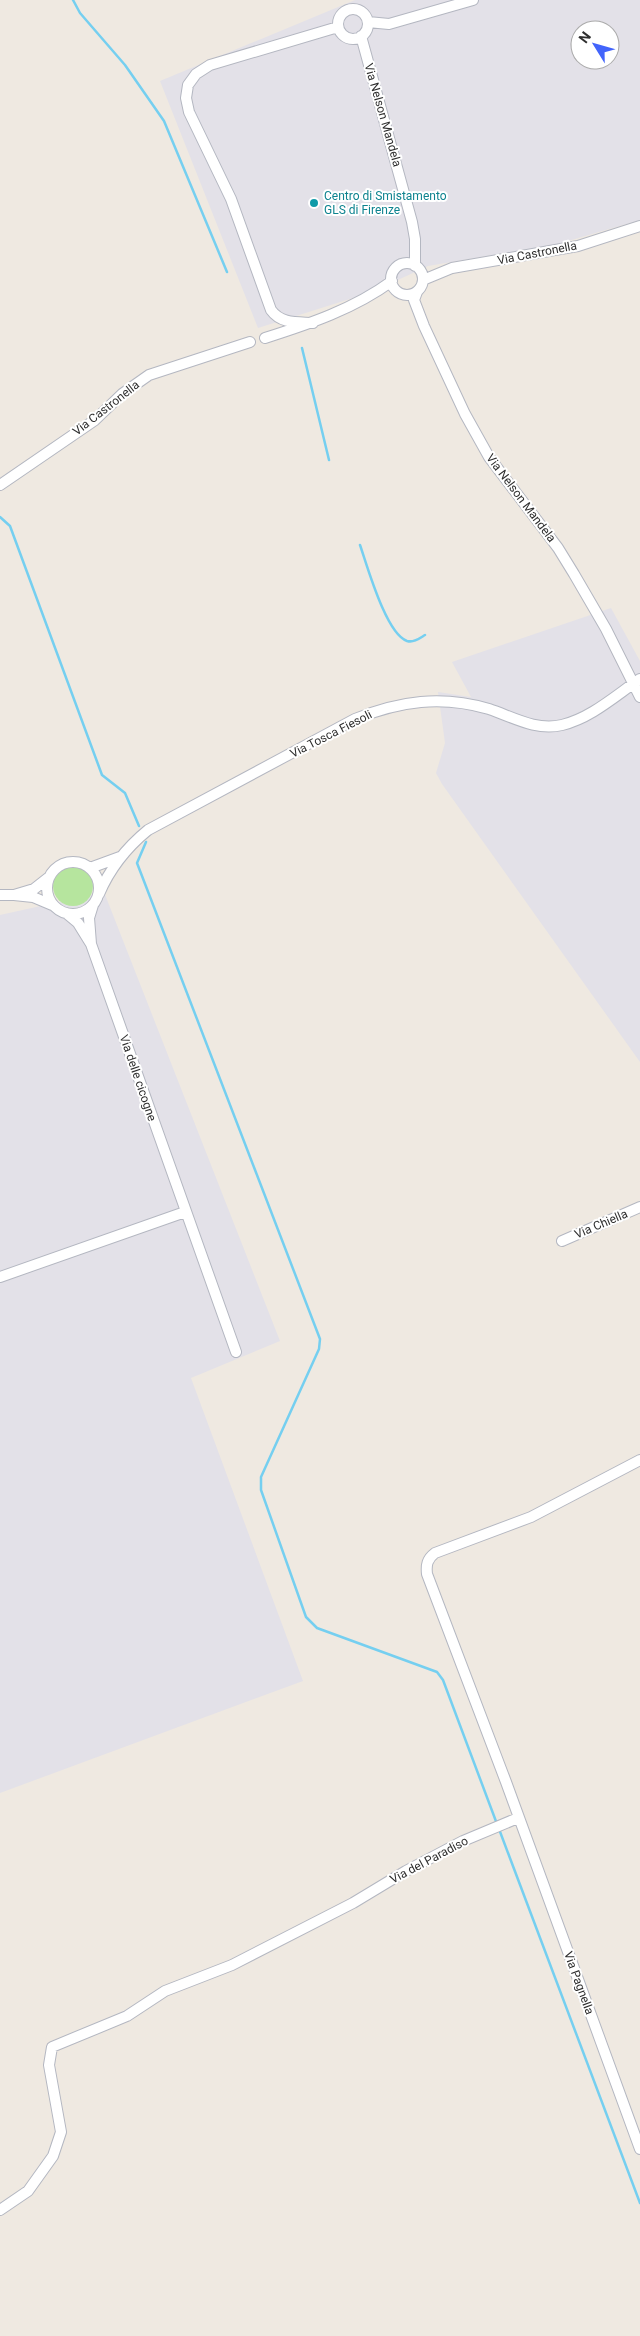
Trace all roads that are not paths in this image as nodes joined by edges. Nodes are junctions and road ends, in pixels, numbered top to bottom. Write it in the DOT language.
graph roads {
  1 [pos="473,0"];
  2 [pos="349,4"];
  3 [pos="368,22"];
  4 [pos="338,26"];
  5 [pos="361,36"];
  6 [pos="640,226"];
  7 [pos="414,252"];
  8 [pos="403,264"];
  9 [pos="419,272"];
  10 [pos="392,281"];
  11 [pos="408,293"];
  12 [pos="373,295"];
  13 [pos="314,323"];
  14 [pos="265,338"];
  15 [pos="250,342"];
  16 [pos="0,485"];
  17 [pos="637,681"];
  18 [pos="640,697"];
  19 [pos="121,856"];
  20 [pos="90,868"];
  21 [pos="48,877"];
  22 [pos="0,895"];
  23 [pos="14,895"];
  24 [pos="96,898"];
  25 [pos="53,906"];
  26 [pos="66,913"];
  27 [pos="91,944"];
  28 [pos="640,1207"];
  29 [pos="185,1212"];
  30 [pos="562,1241"];
  31 [pos="0,1278"];
  32 [pos="236,1352"];
  33 [pos="640,1460"];
  34 [pos="518,1818"];
  35 [pos="640,2148"];
  36 [pos="0,2210"];
  1 -- 3 [label="street"];
  2 -- 3 [label="street"];
  2 -- 4 [label="street"];
  3 -- 5 [label="street"];
  4 -- 5 [label="street"];
  4 -- 13 [label="street"];
  5 -- 7 [label="street, Via Nelson Mandela"];
  6 -- 9 [label="street, Via Castronella"];
  7 -- 8 [label="street"];
  7 -- 9 [label="street, Via Nelson Mandela"];
  8 -- 9 [label="street"];
  8 -- 10 [label="street"];
  9 -- 11 [label="street"];
  10 -- 11 [label="street"];
  10 -- 12 [label="street"];
  11 -- 12 [label="street"];
  11 -- 17 [label="street, Via Nelson Mandela"];
  12 -- 13 [label="street"];
  13 -- 14 [label="street"];
  15 -- 16 [label="street, Via Castronella"];
  17 -- 18 [label="street, Via Nelson Mandela"];
  17 -- 19 [label="street, Via Tosca Fiesoli"];
  19 -- 20 [label="street, Via Tosca Fiesoli"];
  19 -- 24 [label="street, Via Tosca Fiesoli"];
  20 -- 21 [label="street"];
  20 -- 24 [label="street"];
  21 -- 23 [label="street"];
  21 -- 25 [label="street"];
  22 -- 23 [label="street"];
  23 -- 25 [label="street"];
  24 -- 26 [label="street"];
  24 -- 27 [label="street, Via delle cicogne"];
  25 -- 26 [label="street"];
  26 -- 27 [label="street, Via delle cicogne"];
  27 -- 29 [label="street, Via delle cicogne"];
  28 -- 30 [label="street, Via Chiella"];
  29 -- 31 [label="street"];
  29 -- 32 [label="street, Via delle cicogne"];
  33 -- 34 [label="street"];
  34 -- 35 [label="street, Via Pagnella"];
  34 -- 36 [label="street, Via del Paradiso"];
}
